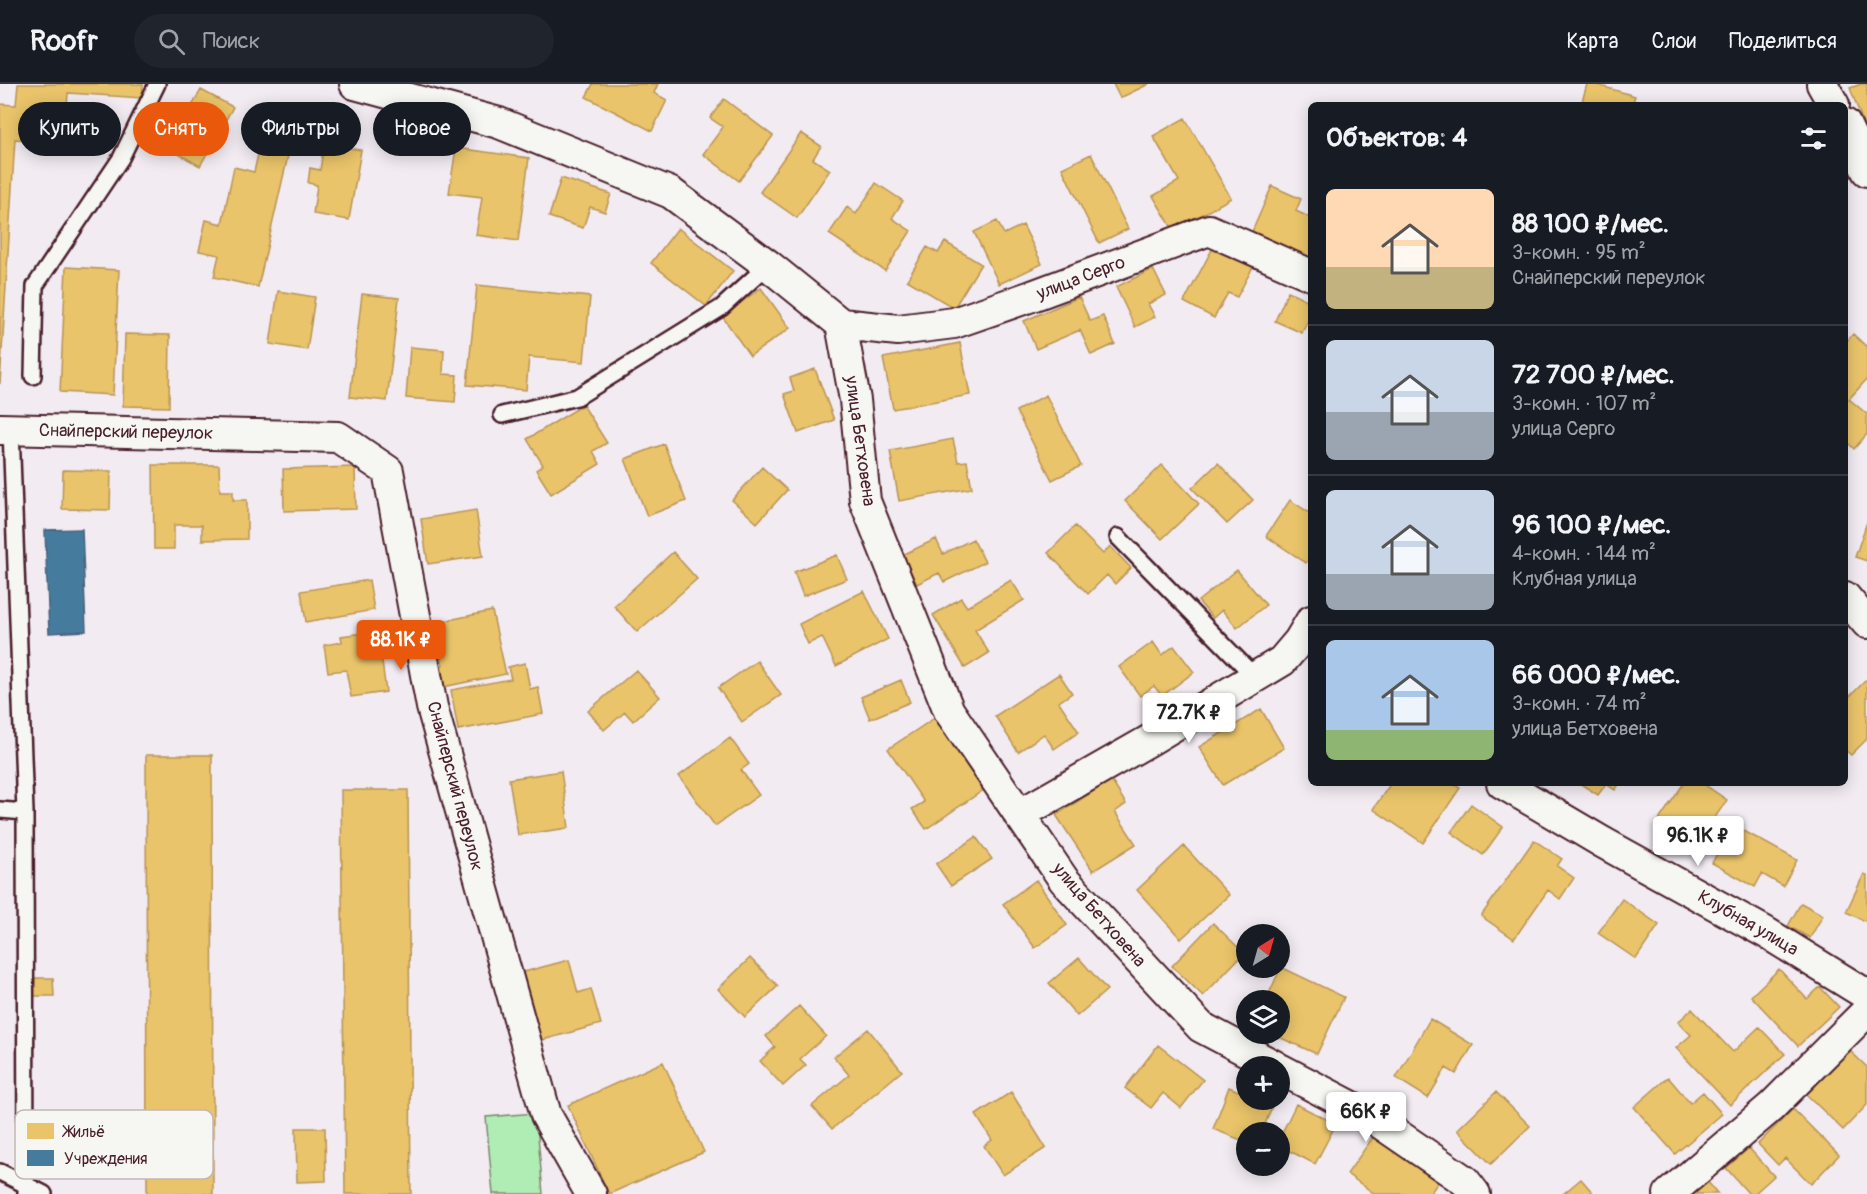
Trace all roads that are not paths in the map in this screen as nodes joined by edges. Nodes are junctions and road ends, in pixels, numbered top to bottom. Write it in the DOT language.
graph roads {
  1 [pos="157,84"];
  2 [pos="355,84"];
  3 [pos="1822,84"];
  4 [pos="387,88"];
  5 [pos="1832,102"];
  6 [pos="1848,130"];
  7 [pos="1867,171"];
  8 [pos="768,265"];
  9 [pos="1308,274"];
  10 [pos="841,324"];
  11 [pos="33,376"];
  12 [pos="502,415"];
  13 [pos="6,429"];
  14 [pos="1118,537"];
  15 [pos="1848,592"];
  16 [pos="1867,596"];
  17 [pos="1848,601"];
  18 [pos="1867,623"];
  19 [pos="1307,638"];
  20 [pos="1255,677"];
  21 [pos="1507,786"];
  22 [pos="0,810"];
  23 [pos="26,812"];
  24 [pos="1019,814"];
  25 [pos="1867,995"];
  26 [pos="1867,1011"];
  27 [pos="1256,1056"];
  28 [pos="1290,1074"];
  29 [pos="26,1110"];
  30 [pos="0,1172"];
  31 [pos="26,1190"];
  32 [pos="44,1194"];
  33 [pos="591,1194"];
  34 [pos="1475,1194"];
  35 [pos="1669,1194"];
  1 -- 11 [label="lane"];
  2 -- 4 [label="street"];
  3 -- 5 [label="street"];
  4 -- 8 [label="street"];
  6 -- 7 [label="street"];
  8 -- 10 [label="street"];
  8 -- 12 [label="lane"];
  9 -- 10 [label="street, улица Серго"];
  10 -- 24 [label="street, улица Бетховена"];
  13 -- 23 [label="lane"];
  13 -- 33 [label="street, Снайперский переулок"];
  14 -- 20 [label="lane"];
  15 -- 16 [label="street"];
  17 -- 18 [label="street"];
  19 -- 20 [label="street"];
  20 -- 24 [label="street"];
  21 -- 25 [label="street, Клубная улица"];
  22 -- 23 [label="lane"];
  23 -- 29 [label="lane"];
  24 -- 27 [label="street, улица Бетховена"];
  26 -- 35 [label="street"];
  28 -- 34 [label="street"];
  30 -- 31 [label="lane"];
  31 -- 32 [label="lane"];
}
